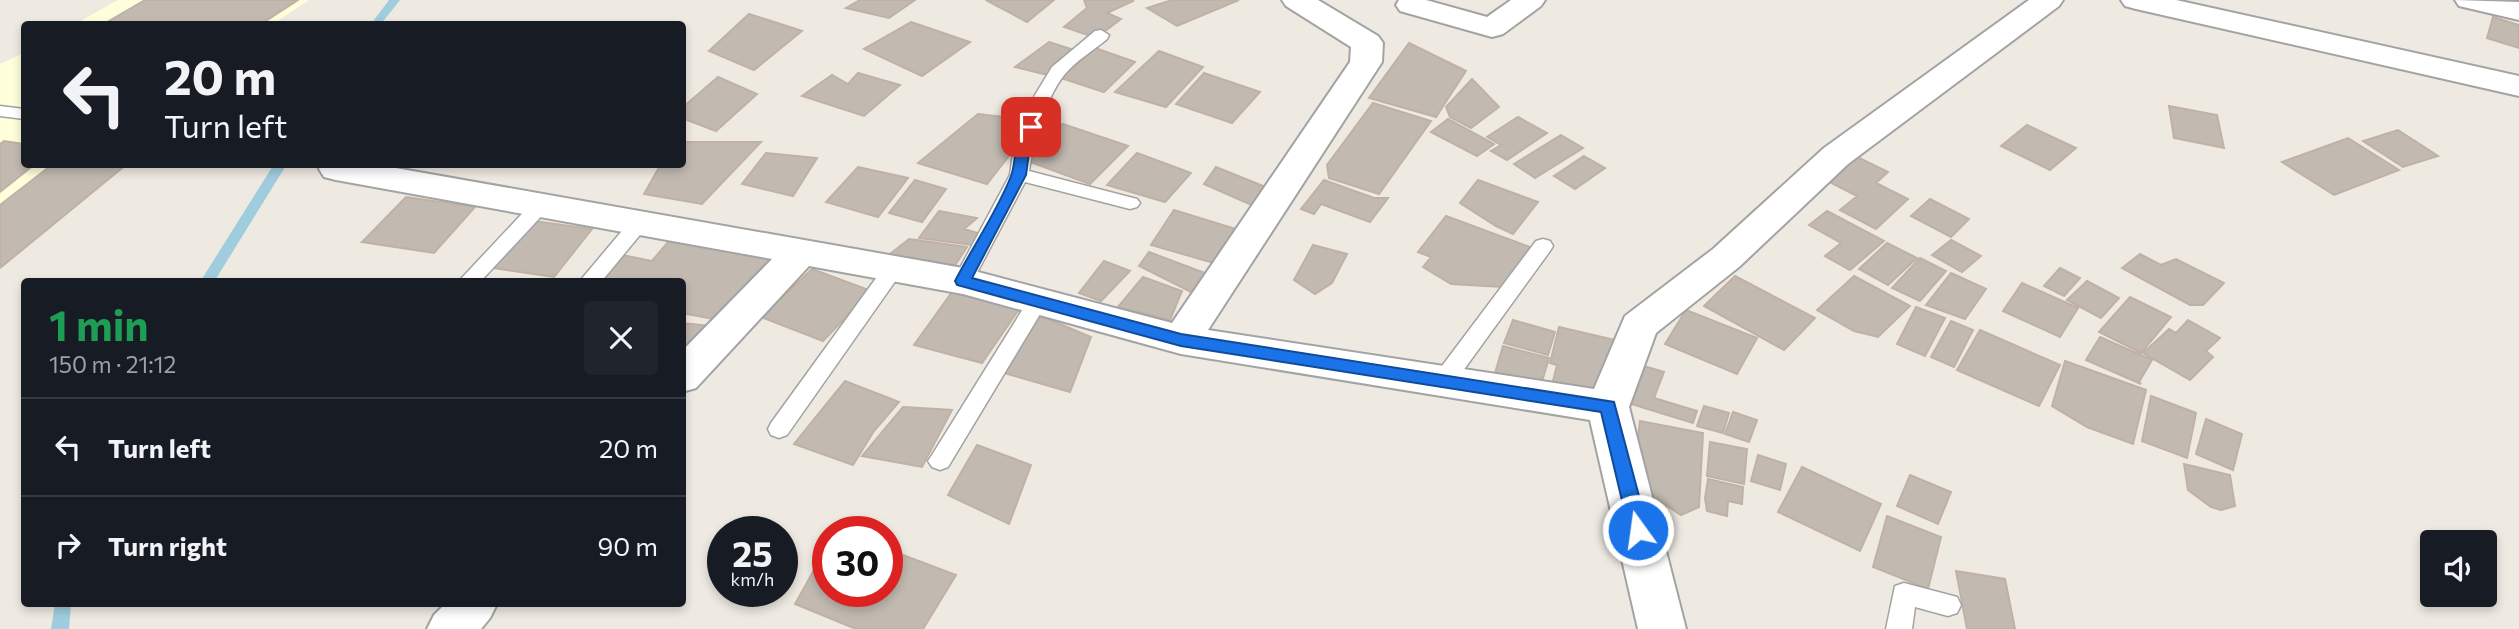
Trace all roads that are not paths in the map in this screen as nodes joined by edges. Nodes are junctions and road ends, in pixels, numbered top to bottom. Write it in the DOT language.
graph roads {
  1 [pos="1297,0"];
  2 [pos="1531,0"];
  3 [pos="2048,0"];
  4 [pos="2136,0"];
  5 [pos="2470,0"];
  6 [pos="2519,11"];
  7 [pos="1394,19"];
  8 [pos="1101,35"];
  9 [pos="2518,85"];
  10 [pos="0,111"];
  11 [pos="21,114"];
  12 [pos="336,169"];
  13 [pos="1019,175"];
  14 [pos="1130,203"];
  15 [pos="541,205"];
  16 [pos="639,223"];
  17 [pos="1543,246"];
  18 [pos="800,253"];
  19 [pos="894,268"];
  20 [pos="472,278"];
  21 [pos="592,278"];
  22 [pos="962,281"];
  23 [pos="1038,301"];
  24 [pos="1181,340"];
  25 [pos="686,373"];
  26 [pos="1444,380"];
  27 [pos="1608,407"];
  28 [pos="779,429"];
  29 [pos="940,461"];
  30 [pos="1948,606"];
  31 [pos="471,607"];
  32 [pos="451,629"];
  33 [pos="1662,629"];
  34 [pos="1899,629"];
  1 -- 7 [label="street"];
  2 -- 7 [label="street"];
  3 -- 27 [label="street"];
  4 -- 9 [label="street"];
  5 -- 6 [label="street"];
  7 -- 24 [label="street"];
  8 -- 13 [label="lane"];
  10 -- 11 [label="lane"];
  12 -- 15 [label="street"];
  13 -- 14 [label="lane"];
  13 -- 22 [label="lane"];
  15 -- 16 [label="street"];
  15 -- 20 [label="lane"];
  16 -- 18 [label="street"];
  16 -- 21 [label="lane"];
  17 -- 26 [label="lane"];
  18 -- 19 [label="street"];
  18 -- 25 [label="street"];
  19 -- 22 [label="street"];
  19 -- 28 [label="lane"];
  22 -- 23 [label="street"];
  23 -- 24 [label="street"];
  23 -- 29 [label="lane"];
  24 -- 26 [label="street"];
  26 -- 27 [label="street"];
  27 -- 33 [label="street"];
  30 -- 34 [label="lane"];
  31 -- 32 [label="street"];
}
